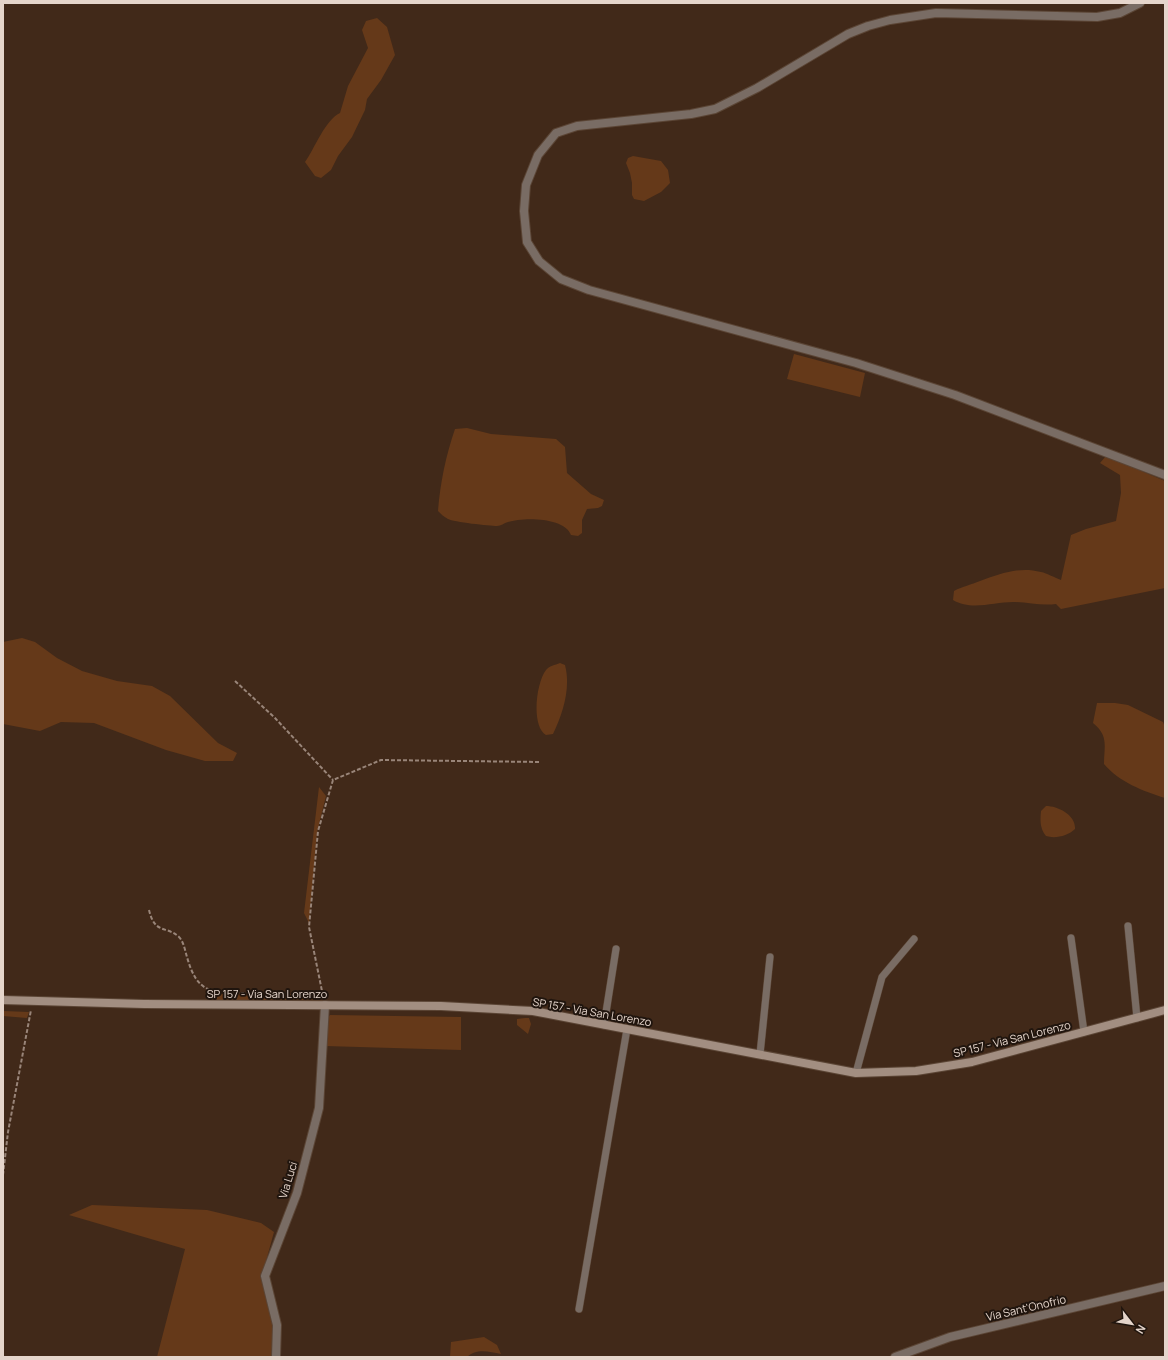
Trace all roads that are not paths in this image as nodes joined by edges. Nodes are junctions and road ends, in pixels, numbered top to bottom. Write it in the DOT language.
graph roads {
  1 [pos="1140,3"];
  2 [pos="1165,475"];
  3 [pos="1128,926"];
  4 [pos="1071,938"];
  5 [pos="914,939"];
  6 [pos="616,949"];
  7 [pos="770,957"];
  8 [pos="3,1000"];
  9 [pos="325,1005"];
  10 [pos="1165,1010"];
  11 [pos="1137,1018"];
  12 [pos="604,1025"];
  13 [pos="627,1029"];
  14 [pos="1084,1032"];
  15 [pos="760,1054"];
  16 [pos="856,1073"];
  17 [pos="1165,1286"];
  18 [pos="579,1309"];
  19 [pos="276,1357"];
  20 [pos="895,1357"];
  1 -- 2 [label="street"];
  3 -- 11 [label="lane"];
  4 -- 14 [label="lane"];
  5 -- 16 [label="lane"];
  6 -- 12 [label="lane"];
  7 -- 15 [label="lane"];
  8 -- 9 [label="main road, SP 157 - Via San Lorenzo"];
  9 -- 12 [label="main road, SP 157 - Via San Lorenzo"];
  9 -- 19 [label="street, Via Luci"];
  10 -- 11 [label="main road, SP 157 - Via San Lorenzo"];
  11 -- 14 [label="main road, SP 157 - Via San Lorenzo"];
  12 -- 13 [label="main road, SP 157 - Via San Lorenzo"];
  13 -- 15 [label="main road, SP 157 - Via San Lorenzo"];
  13 -- 18 [label="lane"];
  14 -- 16 [label="main road, SP 157 - Via San Lorenzo"];
  15 -- 16 [label="main road, SP 157 - Via San Lorenzo"];
  17 -- 20 [label="street, Via Sant'Onofrio"];
}
